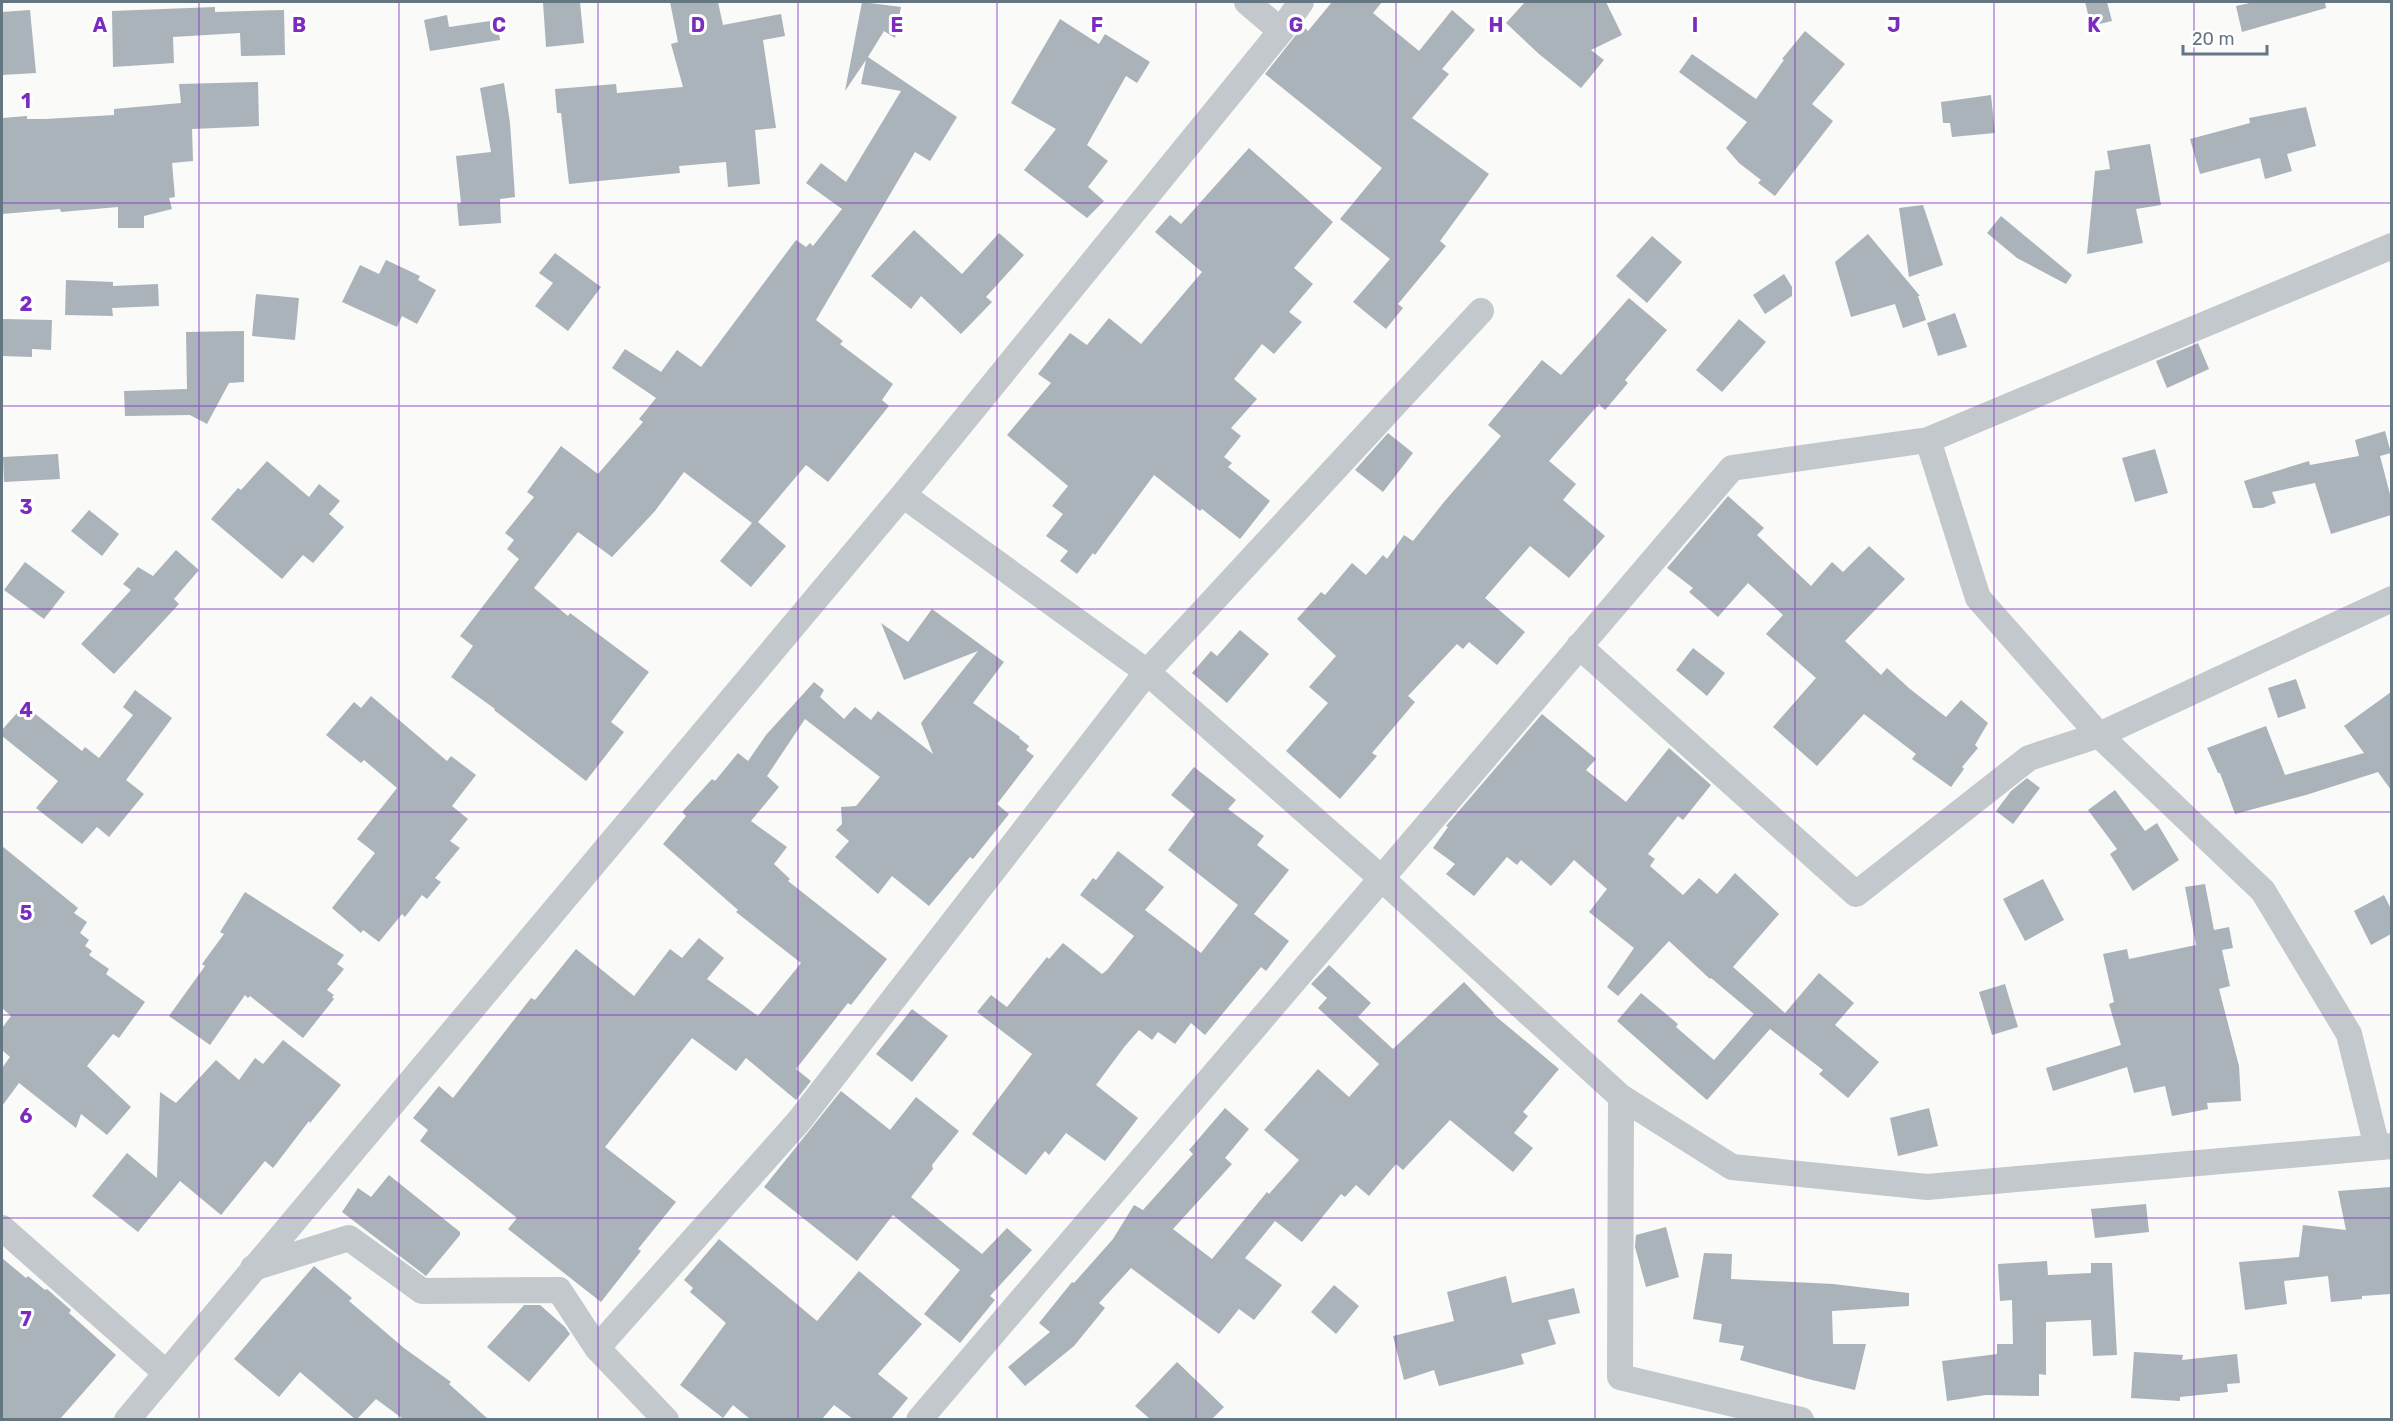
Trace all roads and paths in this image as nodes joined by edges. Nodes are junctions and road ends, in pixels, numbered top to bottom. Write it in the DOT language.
graph roads {
  1 [pos="1247,2"];
  2 [pos="1301,2"];
  3 [pos="1281,31"];
  4 [pos="2391,246"];
  5 [pos="1481,311"];
  6 [pos="1928,440"];
  7 [pos="903,495"];
  8 [pos="2391,599"];
  9 [pos="1579,646"];
  10 [pos="1147,672"];
  11 [pos="2099,735"];
  12 [pos="1381,878"];
  13 [pos="1621,1097"];
  14 [pos="2384,1146"];
  15 [pos="2,1228"];
  16 [pos="253,1268"];
  17 [pos="597,1348"];
  18 [pos="165,1371"];
  19 [pos="126,1419"];
  20 [pos="666,1419"];
  21 [pos="919,1419"];
  22 [pos="1801,1419"];
  1 -- 3 [label="street"];
  2 -- 3 [label="street"];
  3 -- 7 [label="street"];
  4 -- 6 [label="street"];
  5 -- 10 [label="street"];
  6 -- 9 [label="street"];
  6 -- 11 [label="street"];
  7 -- 10 [label="street"];
  7 -- 16 [label="street"];
  8 -- 11 [label="street"];
  9 -- 11 [label="street"];
  9 -- 12 [label="street"];
  10 -- 12 [label="street"];
  10 -- 17 [label="street"];
  11 -- 14 [label="street"];
  12 -- 13 [label="street"];
  12 -- 21 [label="street"];
  13 -- 14 [label="street"];
  13 -- 22 [label="street"];
  15 -- 18 [label="street"];
  16 -- 17 [label="street"];
  16 -- 18 [label="street"];
  17 -- 20 [label="street"];
  18 -- 19 [label="street"];
}
